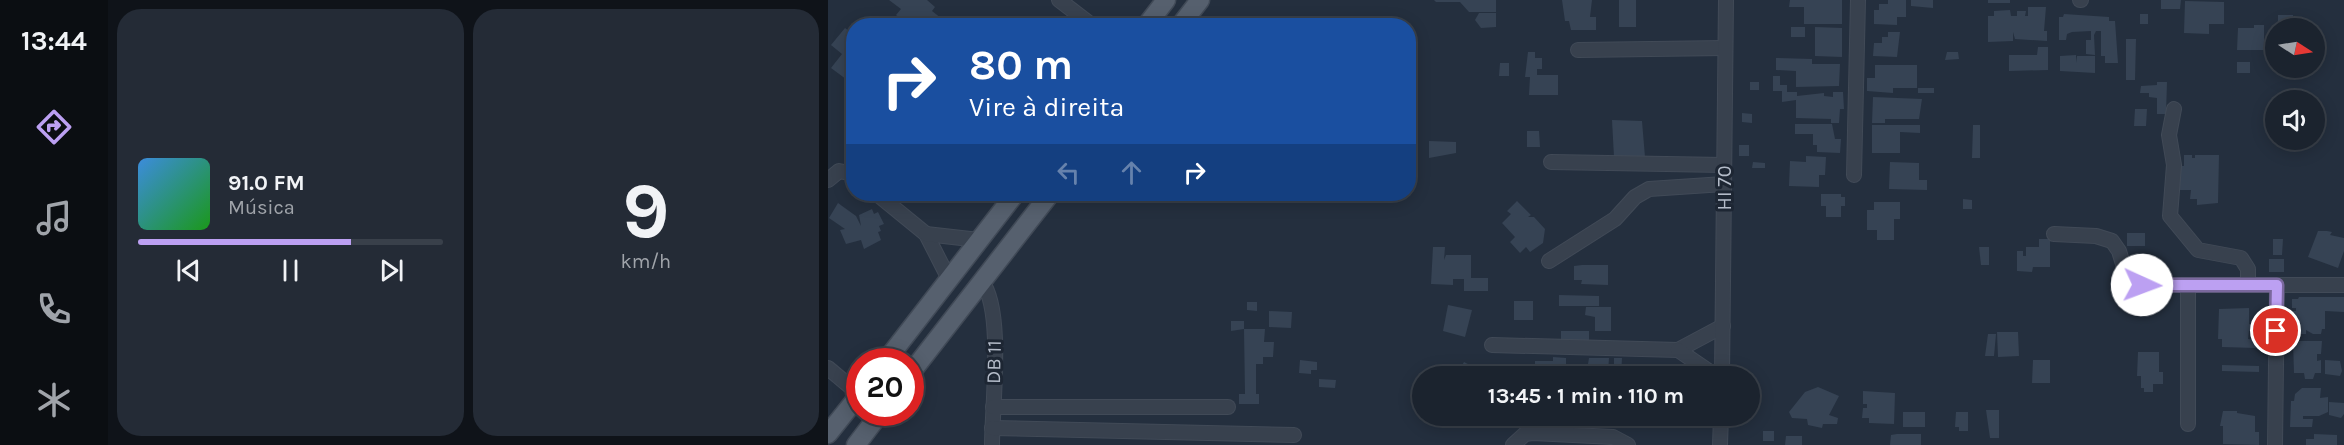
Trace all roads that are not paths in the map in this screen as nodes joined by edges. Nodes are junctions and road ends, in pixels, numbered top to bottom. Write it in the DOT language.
graph roads {
  1 [pos="1059,0"];
  2 [pos="1166,0"];
  3 [pos="1200,0"];
  4 [pos="1726,0"];
  5 [pos="1858,0"];
  6 [pos="1083,18"];
  7 [pos="1152,18"];
  8 [pos="1186,18"];
  9 [pos="1725,48"];
  10 [pos="1578,50"];
  11 [pos="2174,109"];
  12 [pos="1551,162"];
  13 [pos="1723,165"];
  14 [pos="846,172"];
  15 [pos="1854,175"];
  16 [pos="828,180"];
  17 [pos="1724,184"];
  18 [pos="886,201"];
  19 [pos="1010,201"];
  20 [pos="1045,201"];
  21 [pos="926,234"];
  22 [pos="2054,234"];
  23 [pos="979,240"];
  24 [pos="1549,261"];
  25 [pos="949,279"];
  26 [pos="982,282"];
  27 [pos="2248,285"];
  28 [pos="2277,285"];
  29 [pos="2344,285"];
  30 [pos="2188,286"];
  31 [pos="1723,326"];
  32 [pos="1492,345"];
  33 [pos="896,348"];
  34 [pos="1678,350"];
  35 [pos="924,357"];
  36 [pos="1701,366"];
  37 [pos="1722,366"];
  38 [pos="828,368"];
  39 [pos="846,383"];
  40 [pos="993,407"];
  41 [pos="1228,407"];
  42 [pos="846,411"];
  43 [pos="841,417"];
  44 [pos="2188,424"];
  45 [pos="871,426"];
  46 [pos="1721,426"];
  47 [pos="992,428"];
  48 [pos="828,434"];
  49 [pos="1294,435"];
  50 [pos="860,441"];
  51 [pos="992,445"];
  52 [pos="1513,445"];
  53 [pos="1628,445"];
  54 [pos="1720,445"];
  55 [pos="2275,445"];
  1 -- 6 [label="street"];
  2 -- 7 [label="main road"];
  3 -- 8 [label="main road"];
  4 -- 9 [label="street, HI 70"];
  5 -- 15 [label="street"];
  9 -- 10 [label="street"];
  9 -- 13 [label="street, HI 70"];
  11 -- 27 [label="street"];
  12 -- 13 [label="street"];
  13 -- 17 [label="street, HI 70"];
  14 -- 16 [label="street"];
  17 -- 24 [label="street"];
  17 -- 31 [label="street, HI 70"];
  18 -- 21 [label="street"];
  19 -- 23 [label="main road"];
  20 -- 26 [label="main road"];
  21 -- 23 [label="street"];
  21 -- 25 [label="street"];
  22 -- 30 [label="street"];
  23 -- 25 [label="main road"];
  25 -- 33 [label="main road"];
  26 -- 35 [label="main road"];
  26 -- 40 [label="street, DB 11"];
  27 -- 28 [label="street"];
  27 -- 30 [label="street"];
  28 -- 29 [label="street"];
  28 -- 55 [label="street"];
  30 -- 44 [label="street"];
  31 -- 34 [label="street"];
  31 -- 37 [label="street, HI 70"];
  32 -- 34 [label="street"];
  34 -- 36 [label="street"];
  38 -- 39 [label="street"];
  40 -- 41 [label="street"];
  40 -- 47 [label="street, DB 11"];
  42 -- 43 [label="main road"];
  43 -- 48 [label="main road"];
  43 -- 50 [label="main road"];
  45 -- 50 [label="main road"];
  46 -- 54 [label="street"];
  47 -- 49 [label="street"];
  47 -- 51 [label="street, DB 11"];
  52 -- 53 [label="street"];
}
